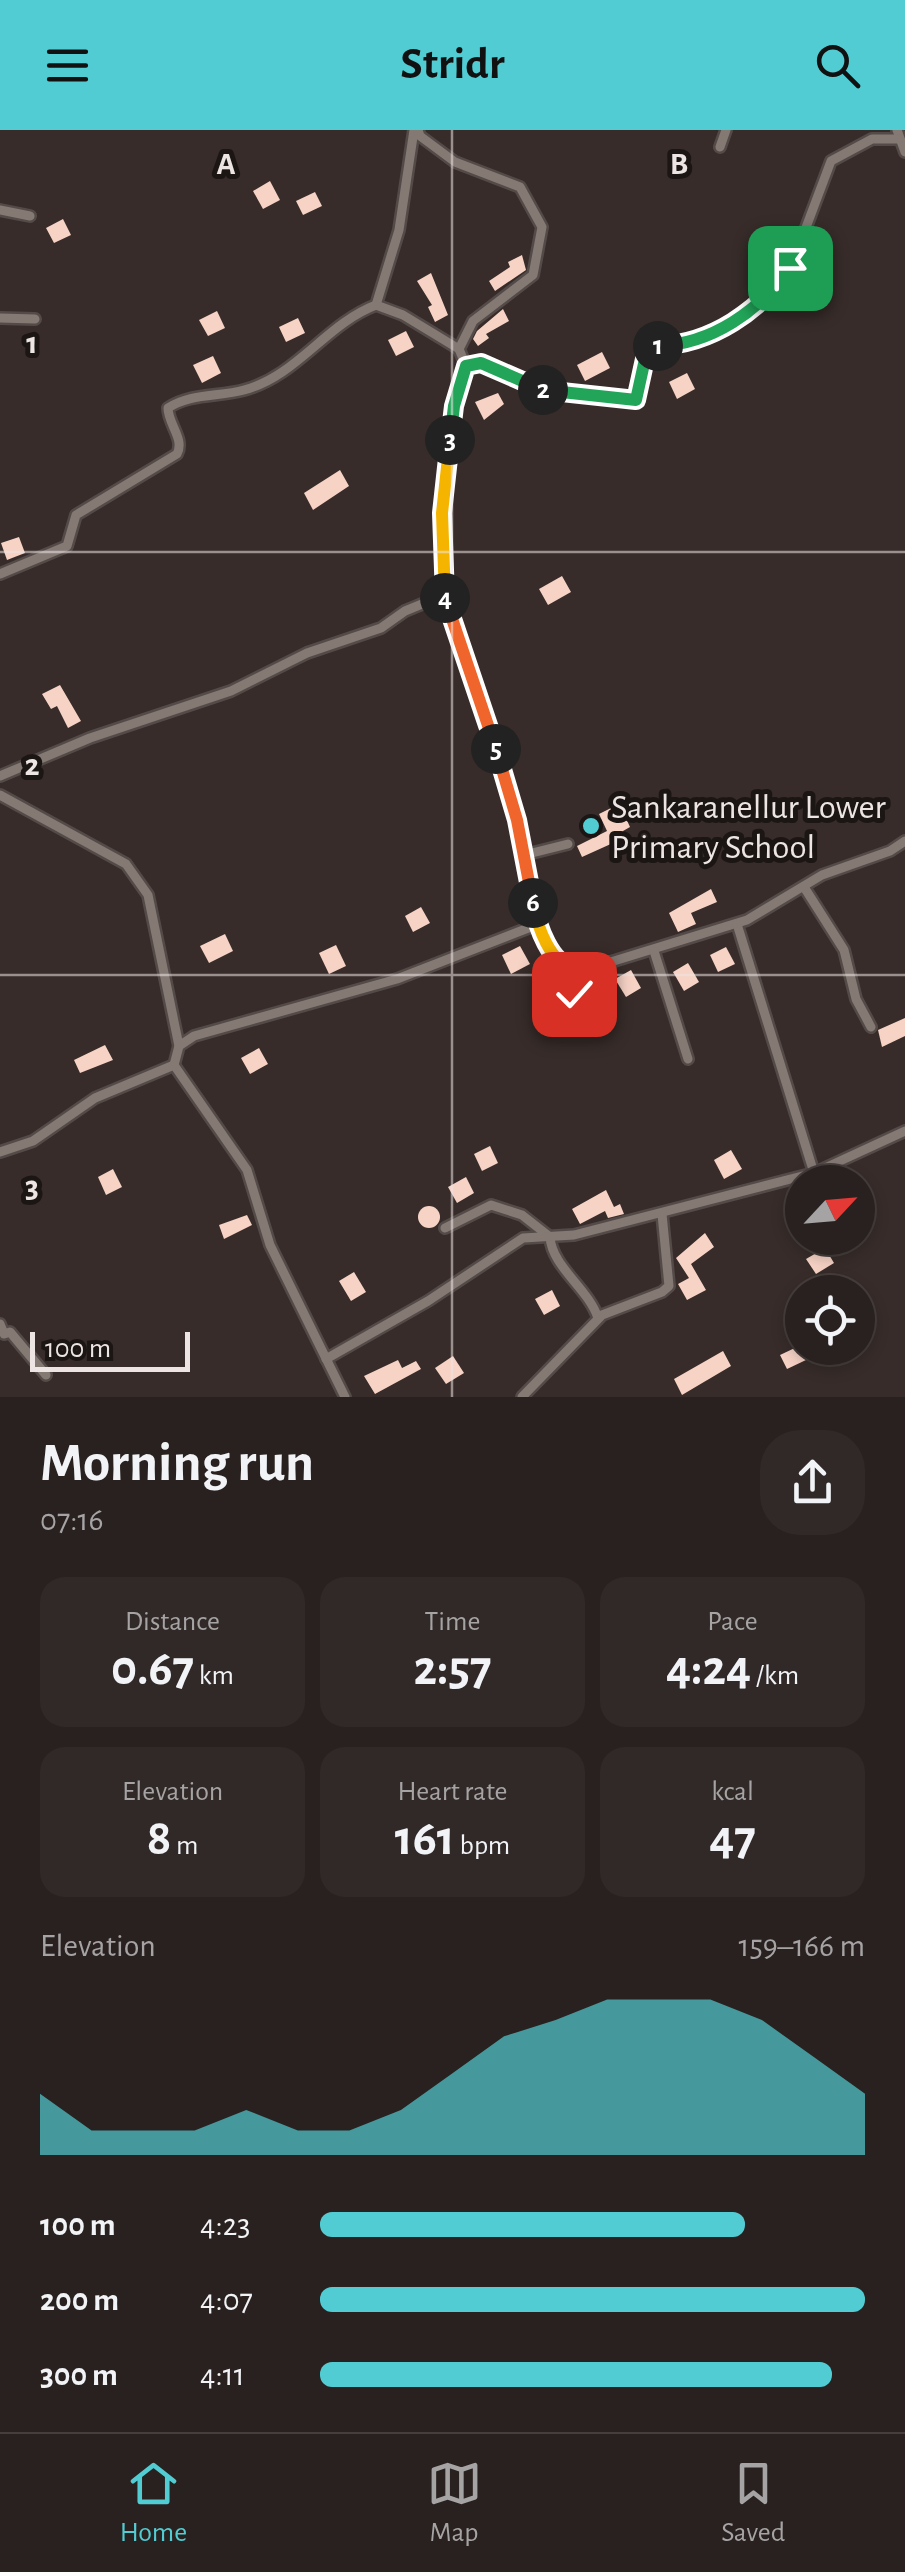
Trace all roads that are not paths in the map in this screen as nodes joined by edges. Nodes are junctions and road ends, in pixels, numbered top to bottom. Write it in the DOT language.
graph roads {
  1 [pos="417,130"];
  2 [pos="726,130"];
  3 [pos="897,134"];
  4 [pos="720,147"];
  5 [pos="905,152"];
  6 [pos="0,210"];
  7 [pos="30,216"];
  8 [pos="376,305"];
  9 [pos="0,318"];
  10 [pos="34,319"];
  11 [pos="460,349"];
  12 [pos="466,366"];
  13 [pos="0,574"];
  14 [pos="444,595"];
  15 [pos="0,776"];
  16 [pos="0,795"];
  17 [pos="905,842"];
  18 [pos="568,844"];
  19 [pos="524,855"];
  20 [pos="804,887"];
  21 [pos="737,924"];
  22 [pos="536,925"];
  23 [pos="654,951"];
  24 [pos="576,969"];
  25 [pos="871,1026"];
  26 [pos="576,1028"];
  27 [pos="179,1046"];
  28 [pos="688,1059"];
  29 [pos="174,1066"];
  30 [pos="905,1131"];
  31 [pos="0,1152"];
  32 [pos="813,1165"];
  33 [pos="841,1165"];
  34 [pos="785,1185"];
  35 [pos="662,1214"];
  36 [pos="445,1228"];
  37 [pos="550,1237"];
  38 [pos="598,1318"];
  39 [pos="1,1332"];
  40 [pos="326,1358"];
  41 [pos="46,1375"];
  42 [pos="345,1397"];
  43 [pos="522,1397"];
  1 -- 8 [label="street"];
  1 -- 11 [label="street"];
  2 -- 4 [label="street"];
  3 -- 5 [label="street"];
  3 -- 12 [label="street"];
  6 -- 7 [label="street"];
  8 -- 11 [label="street"];
  8 -- 13 [label="street"];
  9 -- 10 [label="street"];
  11 -- 12 [label="street"];
  12 -- 14 [label="street"];
  14 -- 15 [label="street"];
  14 -- 19 [label="street"];
  16 -- 27 [label="street"];
  17 -- 20 [label="street"];
  18 -- 19 [label="street"];
  19 -- 22 [label="street"];
  20 -- 21 [label="street"];
  20 -- 25 [label="street"];
  21 -- 23 [label="street"];
  21 -- 32 [label="street"];
  22 -- 24 [label="street"];
  22 -- 27 [label="street"];
  23 -- 24 [label="street"];
  23 -- 28 [label="street"];
  24 -- 26 [label="street"];
  27 -- 29 [label="street"];
  29 -- 31 [label="street"];
  29 -- 40 [label="street"];
  30 -- 33 [label="street"];
  34 -- 35 [label="street"];
  35 -- 37 [label="street"];
  35 -- 38 [label="street"];
  36 -- 37 [label="street"];
  37 -- 38 [label="street"];
  37 -- 40 [label="street"];
  38 -- 43 [label="street"];
  39 -- 41 [label="street"];
  40 -- 42 [label="street"];
}
